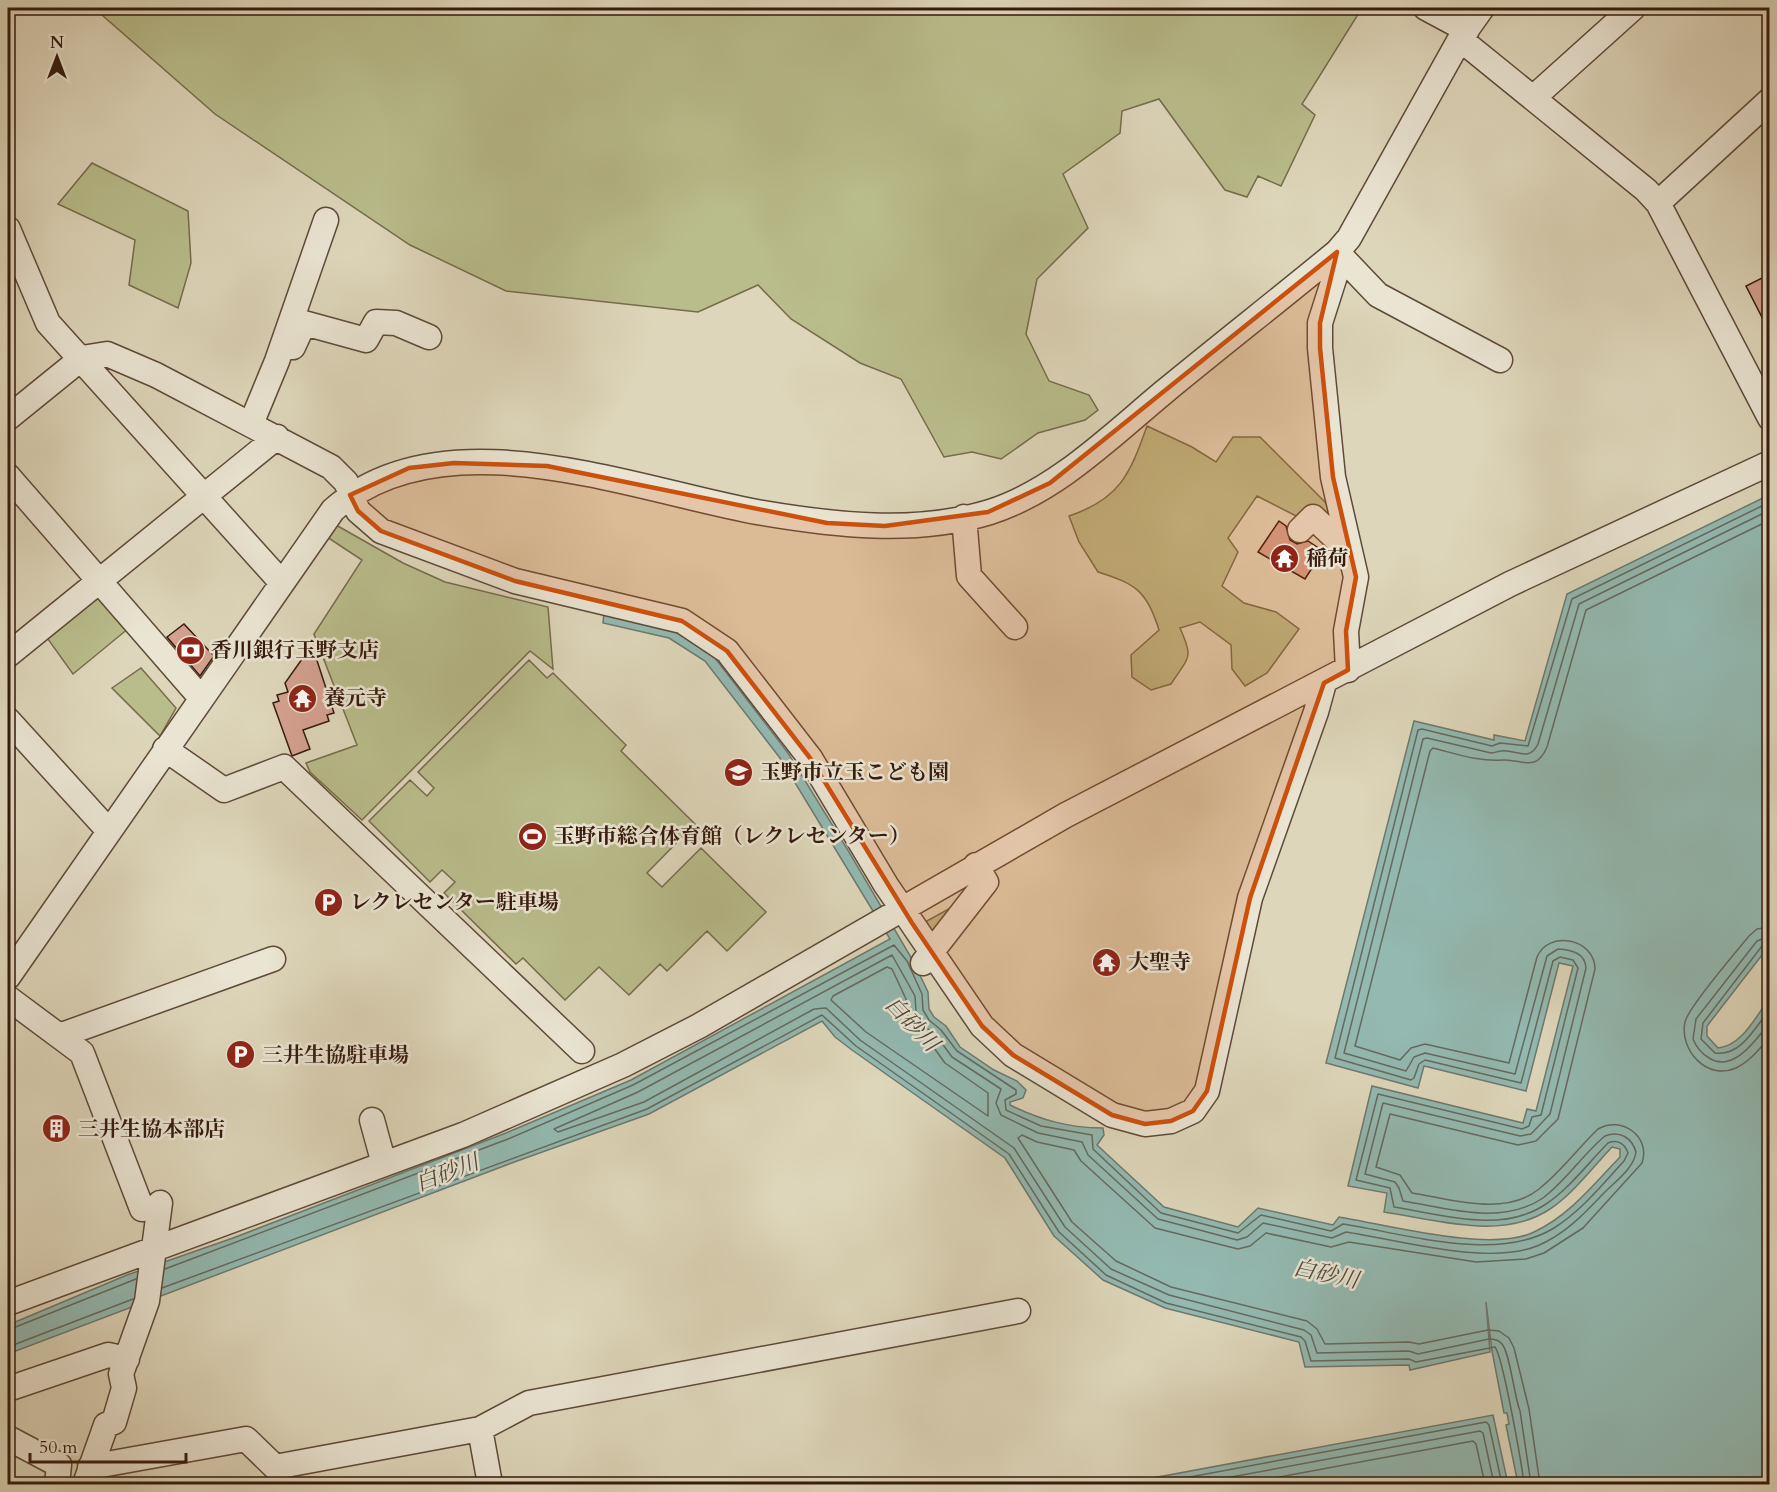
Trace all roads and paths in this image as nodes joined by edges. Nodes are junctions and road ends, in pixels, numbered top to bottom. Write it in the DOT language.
graph roads {
  1 [pos="1426,8"];
  2 [pos="1482,8"];
  3 [pos="1633,8"];
  4 [pos="1464,35"];
  5 [pos="1533,98"];
  6 [pos="1770,100"];
  7 [pos="1658,202"];
  8 [pos="326,220"];
  9 [pos="8,229"];
  10 [pos="1337,252"];
  11 [pos="429,337"];
  12 [pos="281,349"];
  13 [pos="82,358"];
  14 [pos="1500,360"];
  15 [pos="8,418"];
  16 [pos="1770,418"];
  17 [pos="251,424"];
  18 [pos="277,437"];
  19 [pos="1770,463"];
  20 [pos="8,476"];
  21 [pos="204,494"];
  22 [pos="350,495"];
  23 [pos="964,518"];
  24 [pos="1300,530"];
  25 [pos="1350,552"];
  26 [pos="100,580"];
  27 [pos="282,583"];
  28 [pos="1015,627"];
  29 [pos="8,655"];
  30 [pos="1348,670"];
  31 [pos="1324,683"];
  32 [pos="201,698"];
  33 [pos="8,720"];
  34 [pos="165,749"];
  35 [pos="108,830"];
  36 [pos="976,865"];
  37 [pos="889,916"];
  38 [pos="927,958"];
  39 [pos="273,959"];
  40 [pos="8,973"];
  41 [pos="8,998"];
  42 [pos="59,1036"];
  43 [pos="582,1051"];
  44 [pos="372,1120"];
  45 [pos="384,1164"];
  46 [pos="155,1257"];
  47 [pos="8,1303"];
  48 [pos="1018,1311"];
  49 [pos="124,1367"];
  50 [pos="8,1389"];
  51 [pos="480,1429"];
  52 [pos="8,1438"];
  53 [pos="87,1476"];
  54 [pos="57,1485"];
  55 [pos="490,1485"];
  1 -- 4 [label="street"];
  2 -- 4 [label="street"];
  3 -- 5 [label="street"];
  4 -- 5 [label="street"];
  4 -- 10 [label="street"];
  5 -- 7 [label="street"];
  6 -- 7 [label="street"];
  7 -- 16 [label="street"];
  8 -- 12 [label="street"];
  9 -- 13 [label="street"];
  10 -- 14 [label="street"];
  10 -- 23 [label="street"];
  10 -- 25 [label="street"];
  11 -- 12 [label="street"];
  12 -- 17 [label="street"];
  13 -- 15 [label="street"];
  13 -- 17 [label="street"];
  13 -- 21 [label="street"];
  17 -- 18 [label="street"];
  18 -- 21 [label="street"];
  18 -- 22 [label="street"];
  19 -- 30 [label="street"];
  20 -- 26 [label="street"];
  21 -- 26 [label="street"];
  21 -- 27 [label="street"];
  22 -- 23 [label="street"];
  22 -- 27 [label="street"];
  22 -- 37 [label="street"];
  23 -- 28 [label="street"];
  24 -- 25 [label="street"];
  25 -- 30 [label="street"];
  26 -- 29 [label="street"];
  26 -- 32 [label="street"];
  27 -- 32 [label="street"];
  30 -- 31 [label="street"];
  31 -- 36 [label="street"];
  31 -- 38 [label="street"];
  32 -- 34 [label="street"];
  33 -- 35 [label="street"];
  34 -- 35 [label="street"];
  34 -- 43 [label="street"];
  35 -- 40 [label="street"];
  36 -- 37 [label="street"];
  36 -- 38 [label="street"];
  37 -- 38 [label="street"];
  37 -- 45 [label="street"];
  39 -- 42 [label="street"];
  41 -- 42 [label="street"];
  42 -- 46 [label="street"];
  44 -- 45 [label="street"];
  45 -- 46 [label="street"];
  46 -- 47 [label="street"];
  46 -- 49 [label="street"];
  48 -- 51 [label="street"];
  49 -- 50 [label="street"];
  49 -- 53 [label="street"];
  51 -- 53 [label="street"];
  51 -- 55 [label="street"];
  52 -- 54 [label="street"];
}
